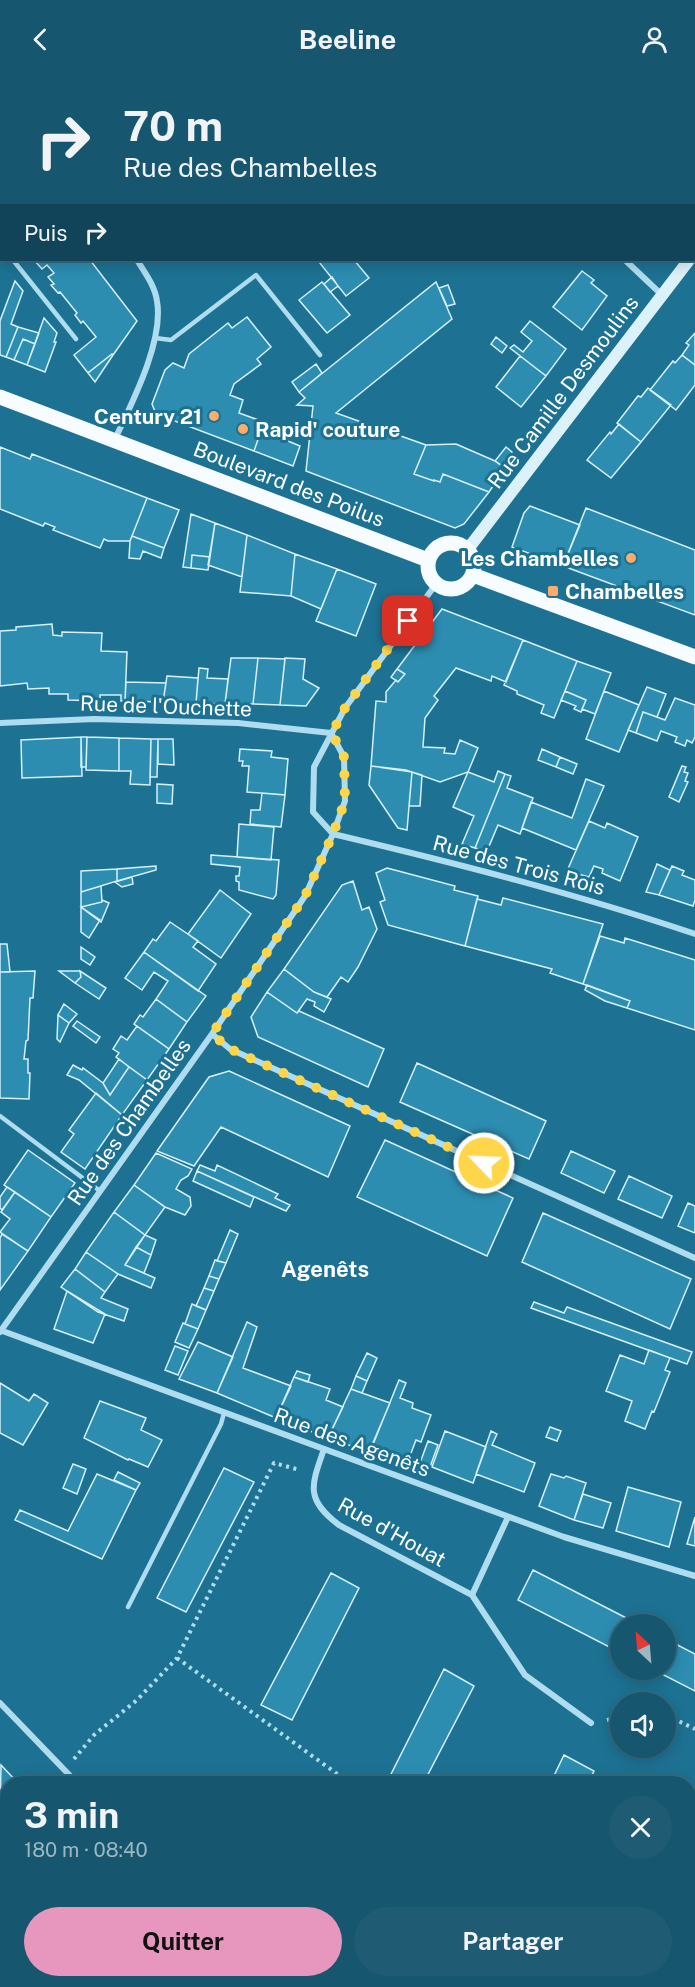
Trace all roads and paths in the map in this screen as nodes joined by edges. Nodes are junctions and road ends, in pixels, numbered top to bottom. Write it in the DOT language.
graph roads {
  1 [pos="14,261"];
  2 [pos="138,261"];
  3 [pos="626,261"];
  4 [pos="688,261"];
  5 [pos="662,295"];
  6 [pos="155,338"];
  7 [pos="76,339"];
  8 [pos="320,354"];
  9 [pos="0,397"];
  10 [pos="114,439"];
  11 [pos="468,549"];
  12 [pos="428,560"];
  13 [pos="473,575"];
  14 [pos="436,584"];
  15 [pos="695,657"];
  16 [pos="0,723"];
  17 [pos="332,733"];
  18 [pos="333,834"];
  19 [pos="695,934"];
  20 [pos="212,1034"];
  21 [pos="0,1116"];
  22 [pos="100,1191"];
  23 [pos="695,1258"];
  24 [pos="0,1331"];
  25 [pos="224,1413"];
  26 [pos="324,1449"];
  27 [pos="315,1474"];
  28 [pos="508,1517"];
  29 [pos="695,1576"];
  30 [pos="472,1594"];
  31 [pos="129,1607"];
  32 [pos="177,1658"];
  33 [pos="0,1703"];
  34 [pos="676,1720"];
  35 [pos="591,1723"];
  36 [pos="695,1729"];
  37 [pos="65,1770"];
  38 [pos="71,1776"];
  39 [pos="340,1776"];
  1 -- 7 [label="lane"];
  2 -- 6 [label="street"];
  3 -- 5 [label="street"];
  4 -- 5 [label="street, Rue Camille Desmoulins"];
  5 -- 11 [label="street, Rue Camille Desmoulins"];
  6 -- 8 [label="lane"];
  6 -- 10 [label="street"];
  9 -- 10 [label="main road, Boulevard des Poilus"];
  10 -- 12 [label="main road, Boulevard des Poilus"];
  11 -- 12 [label="main road"];
  11 -- 13 [label="main road"];
  12 -- 14 [label="main road"];
  13 -- 14 [label="main road"];
  13 -- 15 [label="main road"];
  14 -- 17 [label="street"];
  16 -- 17 [label="street, Rue de l'Ouchette"];
  17 -- 18 [label="street, Rue des Chambelles"];
  17 -- 18 [label="street"];
  18 -- 19 [label="street, Rue des Trois Rois"];
  18 -- 20 [label="street, Rue des Chambelles"];
  20 -- 22 [label="street, Rue des Chambelles"];
  20 -- 23 [label="street"];
  21 -- 22 [label="lane"];
  22 -- 24 [label="street, Rue des Chambelles"];
  24 -- 25 [label="street, Rue des Agenêts"];
  25 -- 26 [label="street, Rue des Agenêts"];
  25 -- 31 [label="lane"];
  26 -- 27 [label="street, Rue d'Houat"];
  26 -- 28 [label="street, Rue des Agenêts"];
  27 -- 30 [label="street, Rue d'Houat"];
  27 -- 32 [label="path"];
  28 -- 29 [label="street, Rue des Agenêts"];
  28 -- 30 [label="street"];
  30 -- 35 [label="street, Rue d'Houat"];
  32 -- 37 [label="path"];
  32 -- 39 [label="path"];
  33 -- 37 [label="street"];
  34 -- 36 [label="path"];
  37 -- 38 [label="street"];
}
